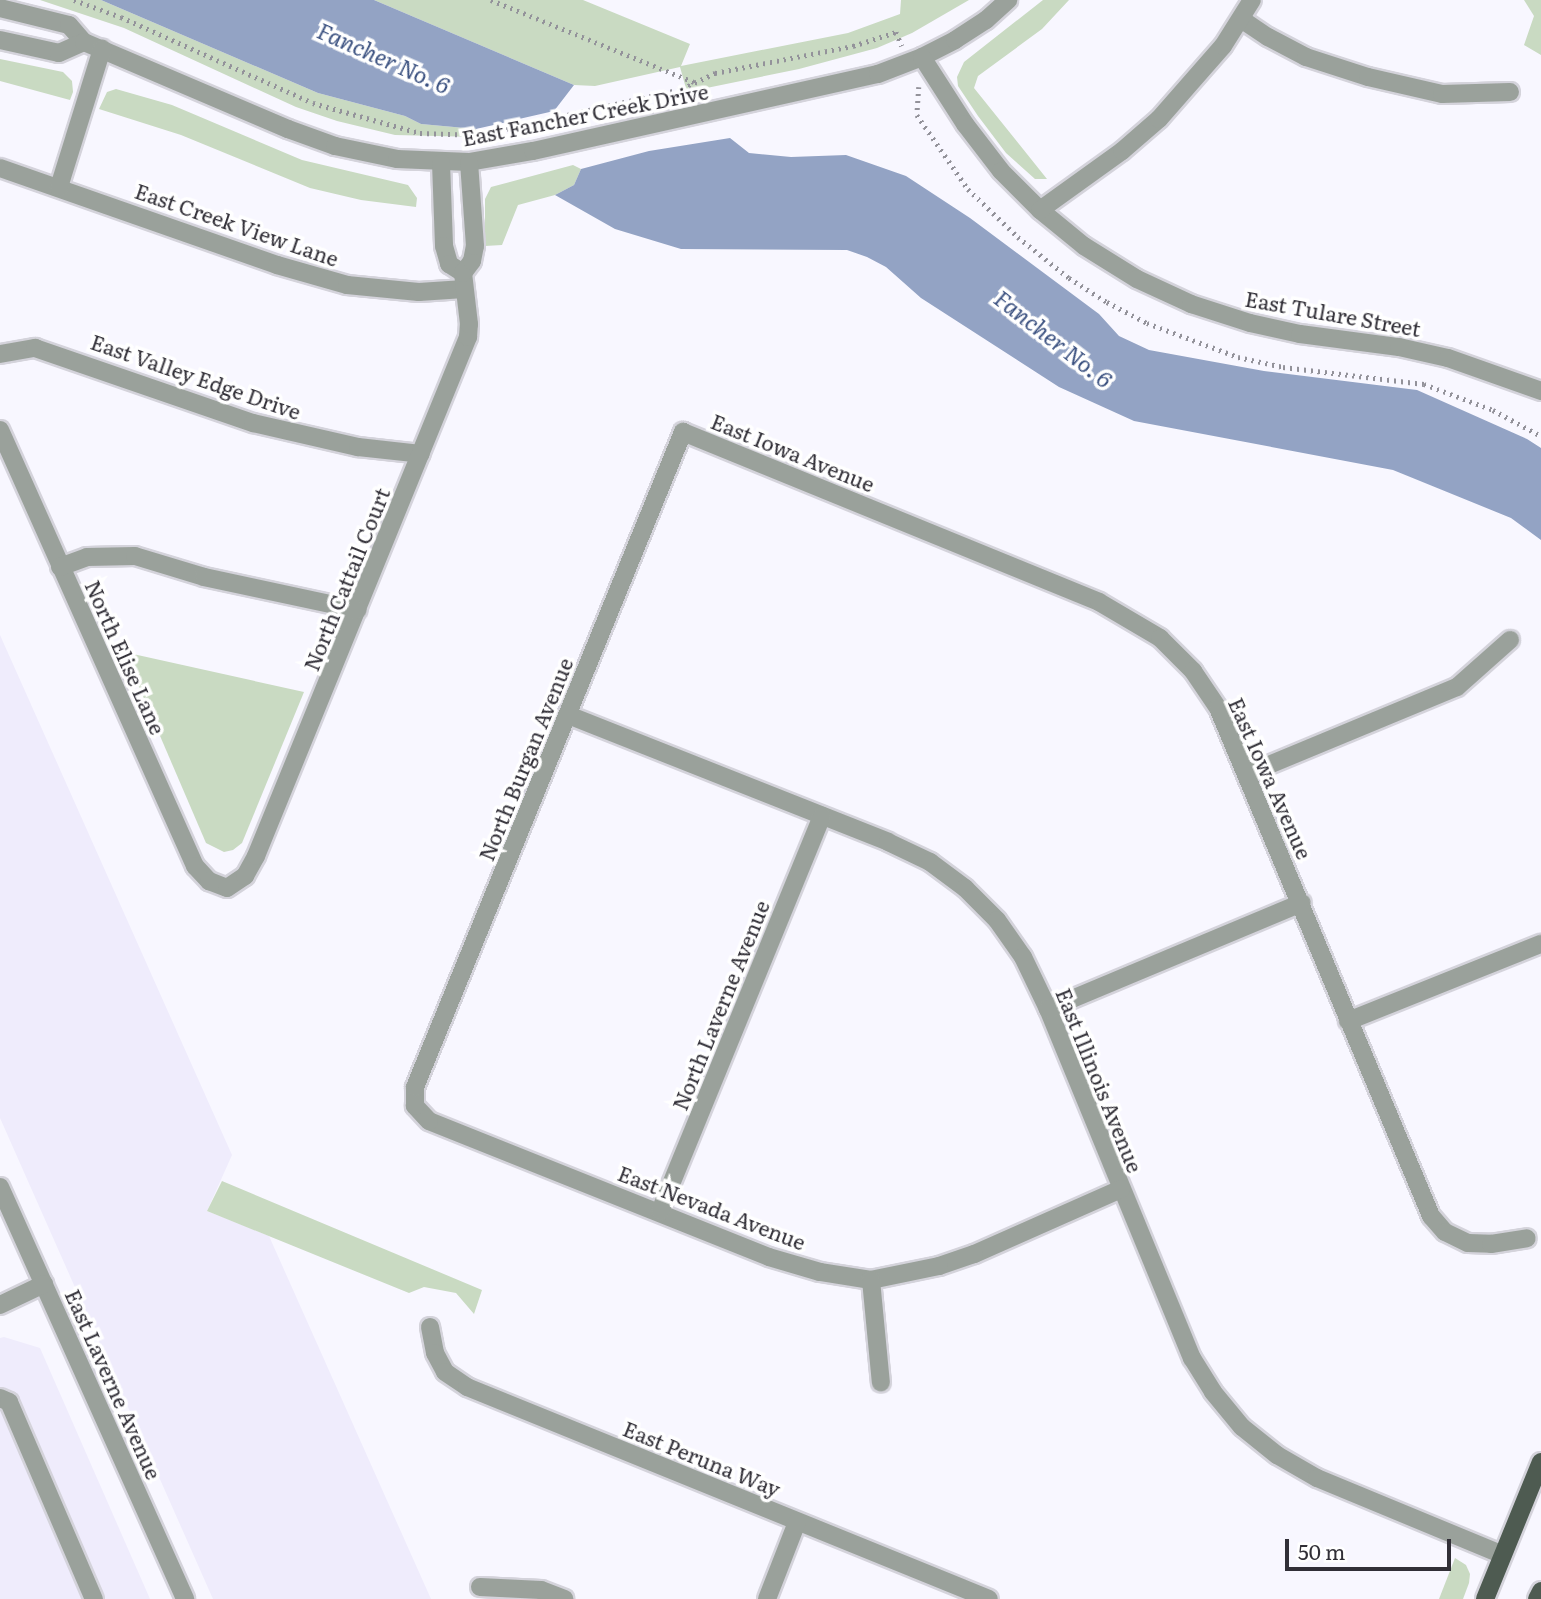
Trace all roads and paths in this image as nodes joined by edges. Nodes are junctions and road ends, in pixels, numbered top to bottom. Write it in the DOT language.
graph roads {
  1 [pos="74,0"];
  2 [pos="491,0"];
  3 [pos="1008,0"];
  4 [pos="1252,0"];
  5 [pos="0,8"];
  6 [pos="1241,19"];
  7 [pos="896,32"];
  8 [pos="0,40"];
  9 [pos="84,42"];
  10 [pos="102,49"];
  11 [pos="922,57"];
  12 [pos="694,82"];
  13 [pos="1510,92"];
  14 [pos="469,162"];
  15 [pos="441,163"];
  16 [pos="0,167"];
  17 [pos="59,187"];
  18 [pos="1040,210"];
  19 [pos="463,281"];
  20 [pos="0,354"];
  21 [pos="1541,391"];
  22 [pos="0,430"];
  23 [pos="683,432"];
  24 [pos="421,454"];
  25 [pos="60,567"];
  26 [pos="358,611"];
  27 [pos="1510,640"];
  28 [pos="568,715"];
  29 [pos="1247,774"];
  30 [pos="822,816"];
  31 [pos="228,888"];
  32 [pos="1302,903"];
  33 [pos="1541,944"];
  34 [pos="1048,1009"];
  35 [pos="1348,1021"];
  36 [pos="415,1106"];
  37 [pos="0,1187"];
  38 [pos="1121,1189"];
  39 [pos="660,1212"];
  40 [pos="1527,1238"];
  41 [pos="871,1280"];
  42 [pos="44,1284"];
  43 [pos="0,1304"];
  44 [pos="430,1327"];
  45 [pos="881,1383"];
  46 [pos="0,1398"];
  47 [pos="1541,1462"];
  48 [pos="797,1522"];
  49 [pos="1503,1555"];
  50 [pos="480,1587"];
  51 [pos="1541,1591"];
  52 [pos="94,1599"];
  53 [pos="185,1599"];
  54 [pos="564,1599"];
  55 [pos="767,1599"];
  56 [pos="989,1599"];
  57 [pos="1485,1599"];
  58 [pos="1538,1599"];
  1 -- 12 [label="path"];
  2 -- 12 [label="path"];
  3 -- 11 [label="street, East Fancher Creek Drive"];
  4 -- 6 [label="street"];
  5 -- 9 [label="street, East Fancher Creek Drive"];
  6 -- 13 [label="street"];
  6 -- 18 [label="street"];
  7 -- 12 [label="path"];
  8 -- 9 [label="street"];
  9 -- 10 [label="street, East Fancher Creek Drive"];
  10 -- 15 [label="street, East Fancher Creek Drive"];
  10 -- 17 [label="street"];
  11 -- 14 [label="street, East Fancher Creek Drive"];
  11 -- 18 [label="street, East Tulare Street"];
  14 -- 15 [label="street, East Fancher Creek Drive"];
  14 -- 19 [label="street, North Cattail Court"];
  15 -- 19 [label="street, North Cattail Court"];
  16 -- 17 [label="street, East Creek View Lane"];
  17 -- 19 [label="street, East Creek View Lane"];
  18 -- 21 [label="street, East Tulare Street"];
  19 -- 24 [label="street, North Cattail Court"];
  20 -- 24 [label="street, East Valley Edge Drive"];
  22 -- 25 [label="street, North Elise Lane"];
  23 -- 28 [label="street, North Burgan Avenue"];
  23 -- 29 [label="street, East Iowa Avenue"];
  24 -- 26 [label="street, North Cattail Court"];
  25 -- 26 [label="street"];
  25 -- 31 [label="street, North Elise Lane"];
  26 -- 31 [label="street, North Cattail Court"];
  27 -- 29 [label="street"];
  28 -- 30 [label="street, East Illinois Avenue"];
  28 -- 36 [label="street, North Burgan Avenue"];
  29 -- 32 [label="street, East Iowa Avenue"];
  30 -- 34 [label="street, East Illinois Avenue"];
  30 -- 39 [label="street, North Laverne Avenue"];
  32 -- 34 [label="street"];
  32 -- 35 [label="street, East Iowa Avenue"];
  33 -- 35 [label="street"];
  34 -- 38 [label="street, East Illinois Avenue"];
  35 -- 40 [label="street, East Iowa Avenue"];
  36 -- 39 [label="street, East Nevada Avenue"];
  37 -- 42 [label="street, East Laverne Avenue"];
  38 -- 41 [label="street, East Nevada Avenue"];
  38 -- 49 [label="street, East Illinois Avenue"];
  39 -- 41 [label="street, East Nevada Avenue"];
  41 -- 45 [label="street"];
  42 -- 43 [label="street"];
  42 -- 53 [label="street, East Laverne Avenue"];
  44 -- 48 [label="street, East Peruna Way"];
  46 -- 52 [label="street"];
  47 -- 49 [label="main road"];
  48 -- 55 [label="street"];
  48 -- 56 [label="street, East Peruna Way"];
  49 -- 57 [label="main road"];
  50 -- 54 [label="street"];
  51 -- 58 [label="main road"];
}
